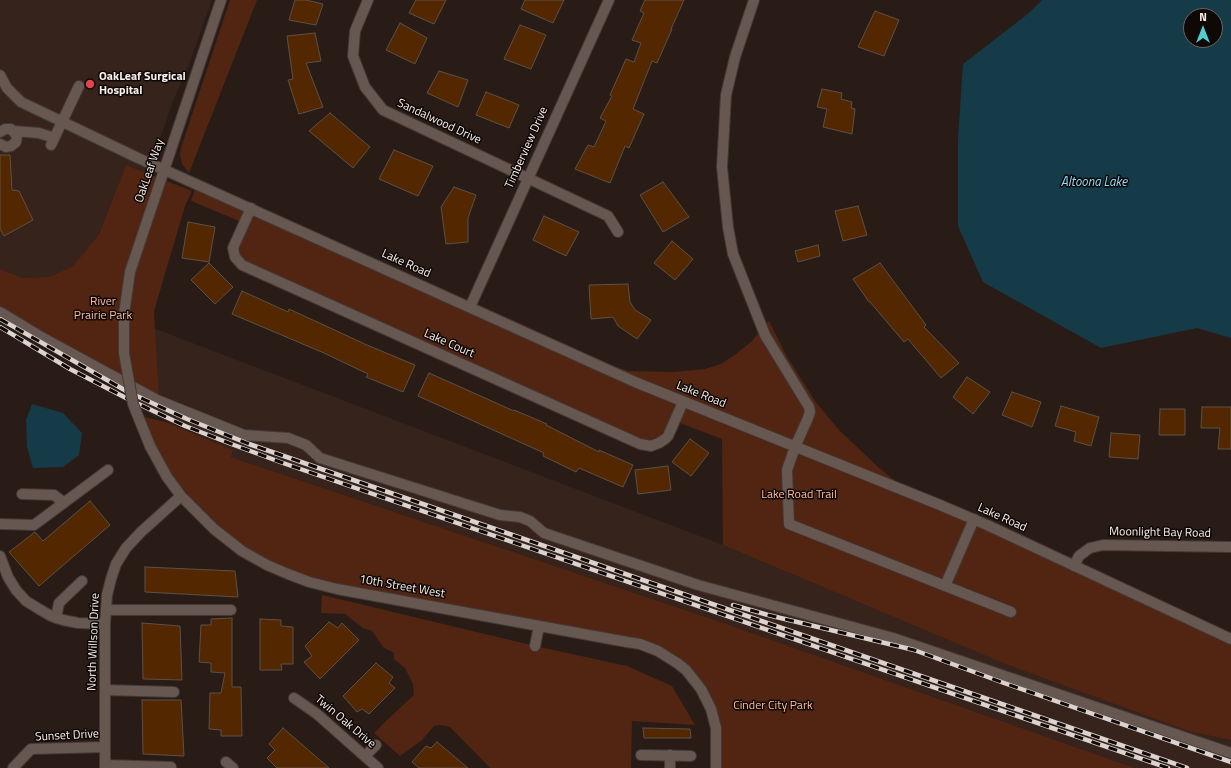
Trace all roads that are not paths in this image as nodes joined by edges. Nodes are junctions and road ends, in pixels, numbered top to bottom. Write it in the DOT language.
graph roads {
  1 [pos="221,0"];
  2 [pos="368,0"];
  3 [pos="609,0"];
  4 [pos="754,0"];
  5 [pos="0,75"];
  6 [pos="79,86"];
  7 [pos="61,122"];
  8 [pos="14,131"];
  9 [pos="0,132"];
  10 [pos="0,144"];
  11 [pos="164,170"];
  12 [pos="528,178"];
  13 [pos="251,208"];
  14 [pos="618,232"];
  15 [pos="470,307"];
  16 [pos="0,312"];
  17 [pos="124,353"];
  18 [pos="683,402"];
  19 [pos="795,447"];
  20 [pos="108,470"];
  21 [pos="22,494"];
  22 [pos="181,496"];
  23 [pos="64,503"];
  24 [pos="974,519"];
  25 [pos="0,524"];
  26 [pos="1231,547"];
  27 [pos="0,556"];
  28 [pos="1074,566"];
  29 [pos="82,581"];
  30 [pos="945,586"];
  31 [pos="106,610"];
  32 [pos="231,610"];
  33 [pos="1011,612"];
  34 [pos="56,618"];
  35 [pos="105,624"];
  36 [pos="539,626"];
  37 [pos="1231,639"];
  38 [pos="535,646"];
  39 [pos="105,690"];
  40 [pos="174,692"];
  41 [pos="294,698"];
  42 [pos="376,745"];
  43 [pos="105,747"];
  44 [pos="1231,753"];
  45 [pos="641,754"];
  46 [pos="670,755"];
  47 [pos="365,756"];
  48 [pos="691,756"];
  49 [pos="105,766"];
  50 [pos="171,766"];
  51 [pos="12,768"];
  52 [pos="378,768"];
  53 [pos="670,768"];
  54 [pos="716,768"];
  1 -- 11 [label="street, OakLeaf Way"];
  2 -- 12 [label="street, Sandalwood Drive"];
  3 -- 12 [label="street, Timberview Drive"];
  4 -- 19 [label="street"];
  5 -- 7 [label="street, Lake Road"];
  6 -- 7 [label="street"];
  7 -- 8 [label="street"];
  7 -- 11 [label="street, Lake Road"];
  8 -- 9 [label="street"];
  8 -- 10 [label="street"];
  11 -- 13 [label="street, Lake Road"];
  11 -- 17 [label="street, OakLeaf Way"];
  12 -- 14 [label="street, Sandalwood Drive"];
  12 -- 15 [label="street, Timberview Drive"];
  13 -- 15 [label="street, Lake Road"];
  13 -- 18 [label="street, Lake Court"];
  15 -- 18 [label="street, Lake Road"];
  16 -- 44 [label="street"];
  17 -- 22 [label="street, 10th Street West, bridge"];
  18 -- 19 [label="street, Lake Road"];
  19 -- 24 [label="street, Lake Road"];
  19 -- 30 [label="street"];
  20 -- 23 [label="street"];
  21 -- 23 [label="street"];
  22 -- 31 [label="street, North Willson Drive"];
  22 -- 36 [label="street, 10th Street West"];
  23 -- 25 [label="street"];
  24 -- 28 [label="street, Lake Road"];
  24 -- 30 [label="street"];
  26 -- 28 [label="street, Moonlight Bay Road"];
  27 -- 34 [label="street"];
  28 -- 37 [label="street, Lake Road"];
  29 -- 34 [label="street"];
  30 -- 33 [label="street"];
  31 -- 32 [label="street"];
  31 -- 35 [label="street, North Willson Drive"];
  34 -- 35 [label="street"];
  35 -- 39 [label="street, North Willson Drive"];
  36 -- 38 [label="street"];
  36 -- 54 [label="street, 10th Street West"];
  39 -- 40 [label="street"];
  39 -- 43 [label="street, North Willson Drive"];
  41 -- 47 [label="street, Twin Oak Drive"];
  42 -- 47 [label="street"];
  43 -- 49 [label="street, North Willson Drive"];
  43 -- 51 [label="street, Sunset Drive"];
  45 -- 46 [label="street"];
  46 -- 48 [label="street"];
  46 -- 53 [label="street"];
  47 -- 52 [label="street, Twin Oak Drive"];
  49 -- 50 [label="street"];
}
